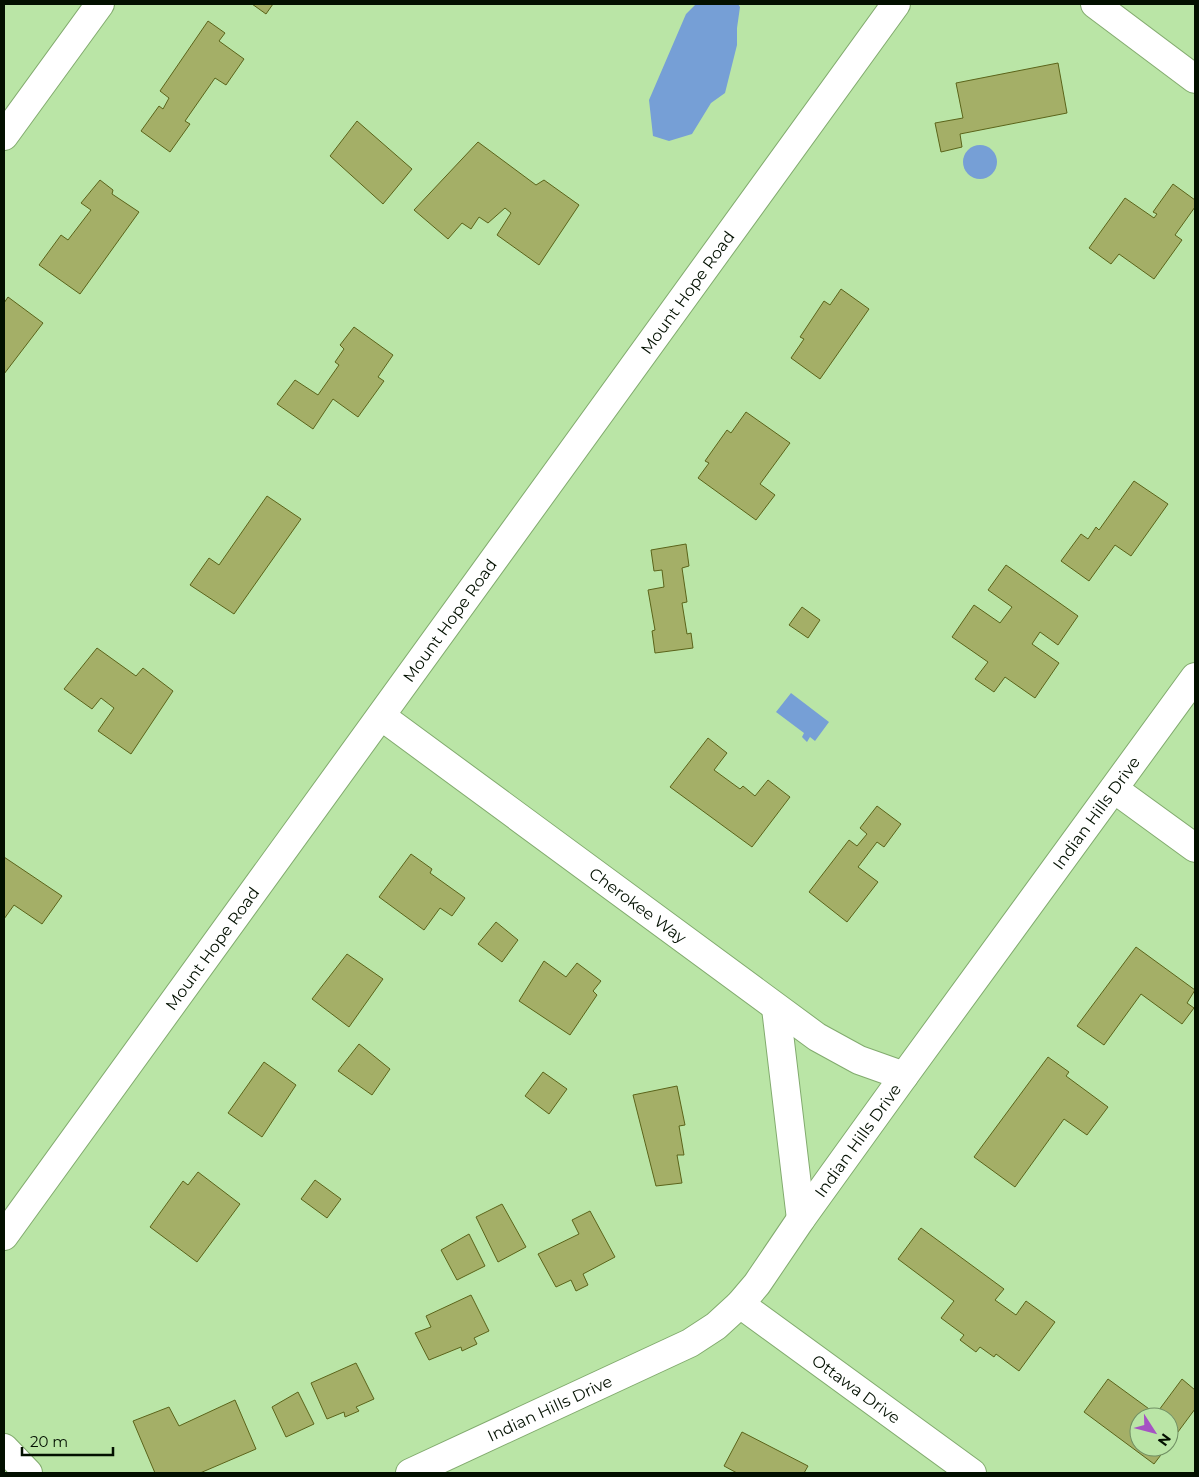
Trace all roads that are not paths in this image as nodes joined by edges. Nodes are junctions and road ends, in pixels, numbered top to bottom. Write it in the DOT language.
graph roads {
  1 [pos="100,4"];
  2 [pos="896,4"];
  3 [pos="1095,4"];
  4 [pos="1195,79"];
  5 [pos="4,136"];
  6 [pos="1195,677"];
  7 [pos="381,716"];
  8 [pos="1114,789"];
  9 [pos="1195,848"];
  10 [pos="776,1008"];
  11 [pos="904,1076"];
  12 [pos="801,1219"];
  13 [pos="4,1236"];
  14 [pos="740,1304"];
  15 [pos="4,1448"];
  16 [pos="28,1473"];
  17 [pos="410,1473"];
  18 [pos="972,1473"];
  1 -- 5 [label="street"];
  2 -- 7 [label="street, Mount Hope Road"];
  3 -- 4 [label="street"];
  6 -- 8 [label="street, Indian Hills Drive"];
  7 -- 10 [label="street, Cherokee Way"];
  7 -- 13 [label="street, Mount Hope Road"];
  8 -- 9 [label="street"];
  8 -- 11 [label="street, Indian Hills Drive"];
  10 -- 11 [label="street, Cherokee Way"];
  10 -- 12 [label="street"];
  11 -- 12 [label="street, Indian Hills Drive"];
  12 -- 14 [label="street, Indian Hills Drive"];
  14 -- 17 [label="street, Indian Hills Drive"];
  14 -- 18 [label="street, Ottawa Drive"];
  15 -- 16 [label="street"];
}
